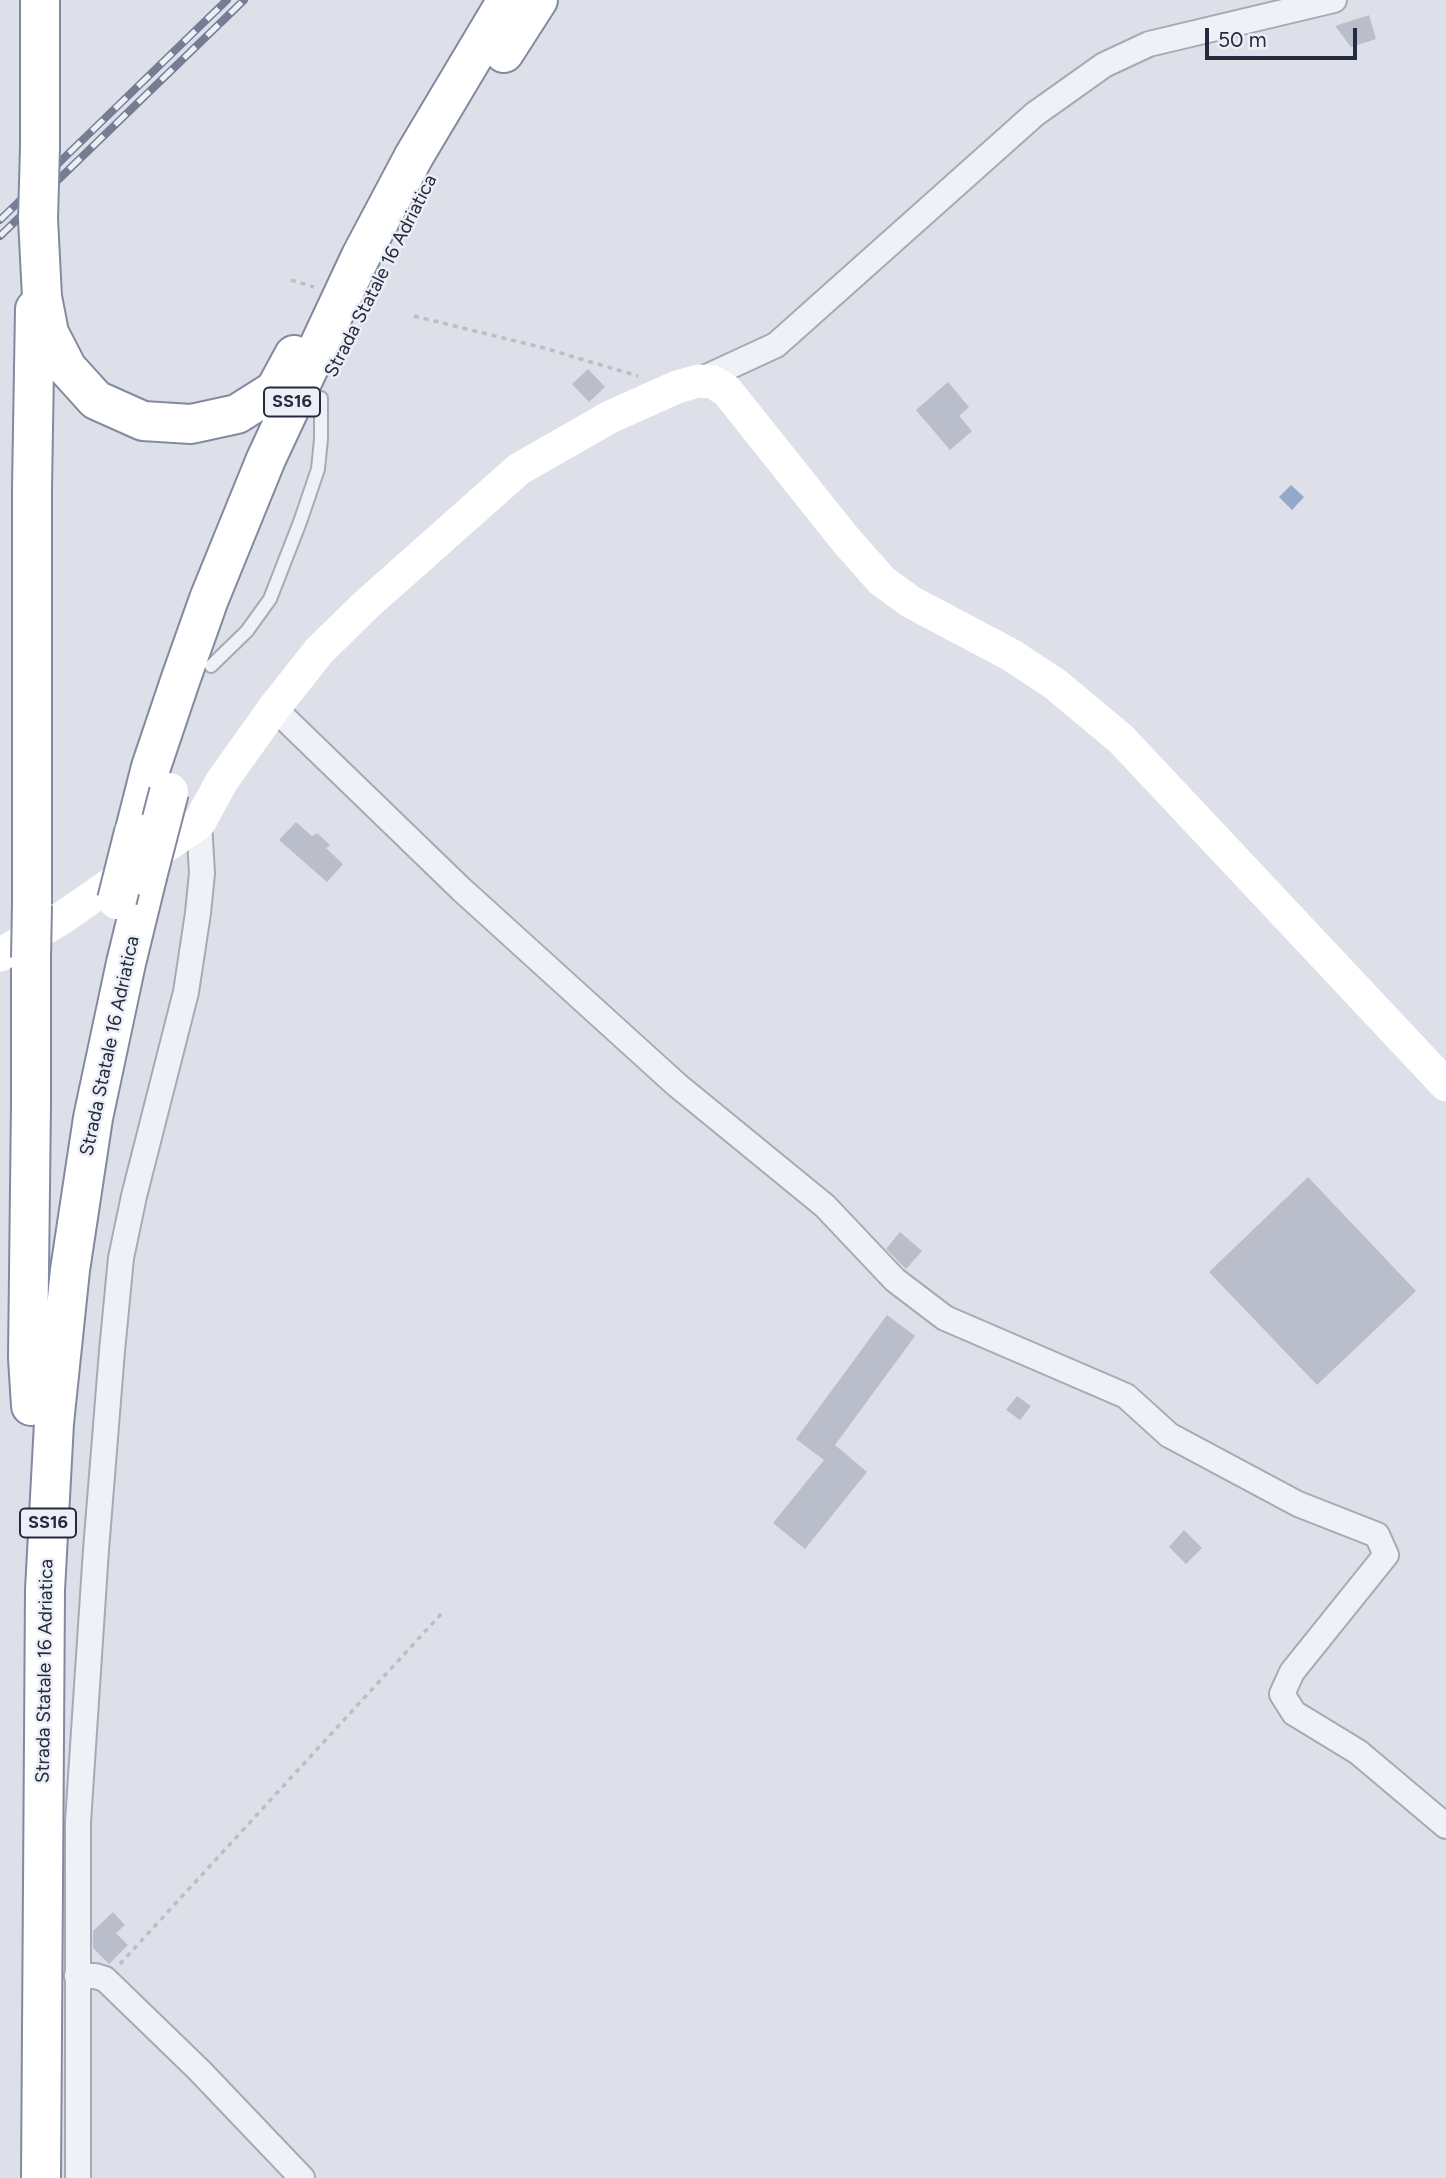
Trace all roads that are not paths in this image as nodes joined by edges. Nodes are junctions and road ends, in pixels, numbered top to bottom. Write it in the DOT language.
graph roads {
  1 [pos="40,0"];
  2 [pos="507,0"];
  3 [pos="538,0"];
  4 [pos="1334,0"];
  5 [pos="476,52"];
  6 [pos="38,219"];
  7 [pos="687,384"];
  8 [pos="274,708"];
  9 [pos="199,823"];
  10 [pos="12,955"];
  11 [pos="1446,1085"];
  12 [pos="31,1406"];
  13 [pos="1446,1826"];
  14 [pos="77,1976"];
  15 [pos="16,2178"];
  16 [pos="41,2178"];
  17 [pos="78,2178"];
  18 [pos="302,2178"];
  1 -- 6 [label="highway, bridge"];
  2 -- 5 [label="highway, Strada Statale 16 Adriatica / SS16"];
  3 -- 16 [label="highway, Strada Statale 16 Adriatica / SS16, bridge"];
  4 -- 7 [label="street"];
  5 -- 6 [label="highway"];
  5 -- 12 [label="highway, Strada Statale 16 Adriatica / SS16, bridge"];
  6 -- 10 [label="highway, bridge"];
  7 -- 8 [label="street"];
  7 -- 11 [label="street"];
  8 -- 9 [label="street"];
  8 -- 13 [label="street"];
  9 -- 10 [label="street"];
  9 -- 14 [label="street"];
  10 -- 12 [label="highway"];
  12 -- 15 [label="highway, Strada Statale 16 Adriatica / SS16"];
  14 -- 17 [label="street"];
  14 -- 18 [label="street"];
}
